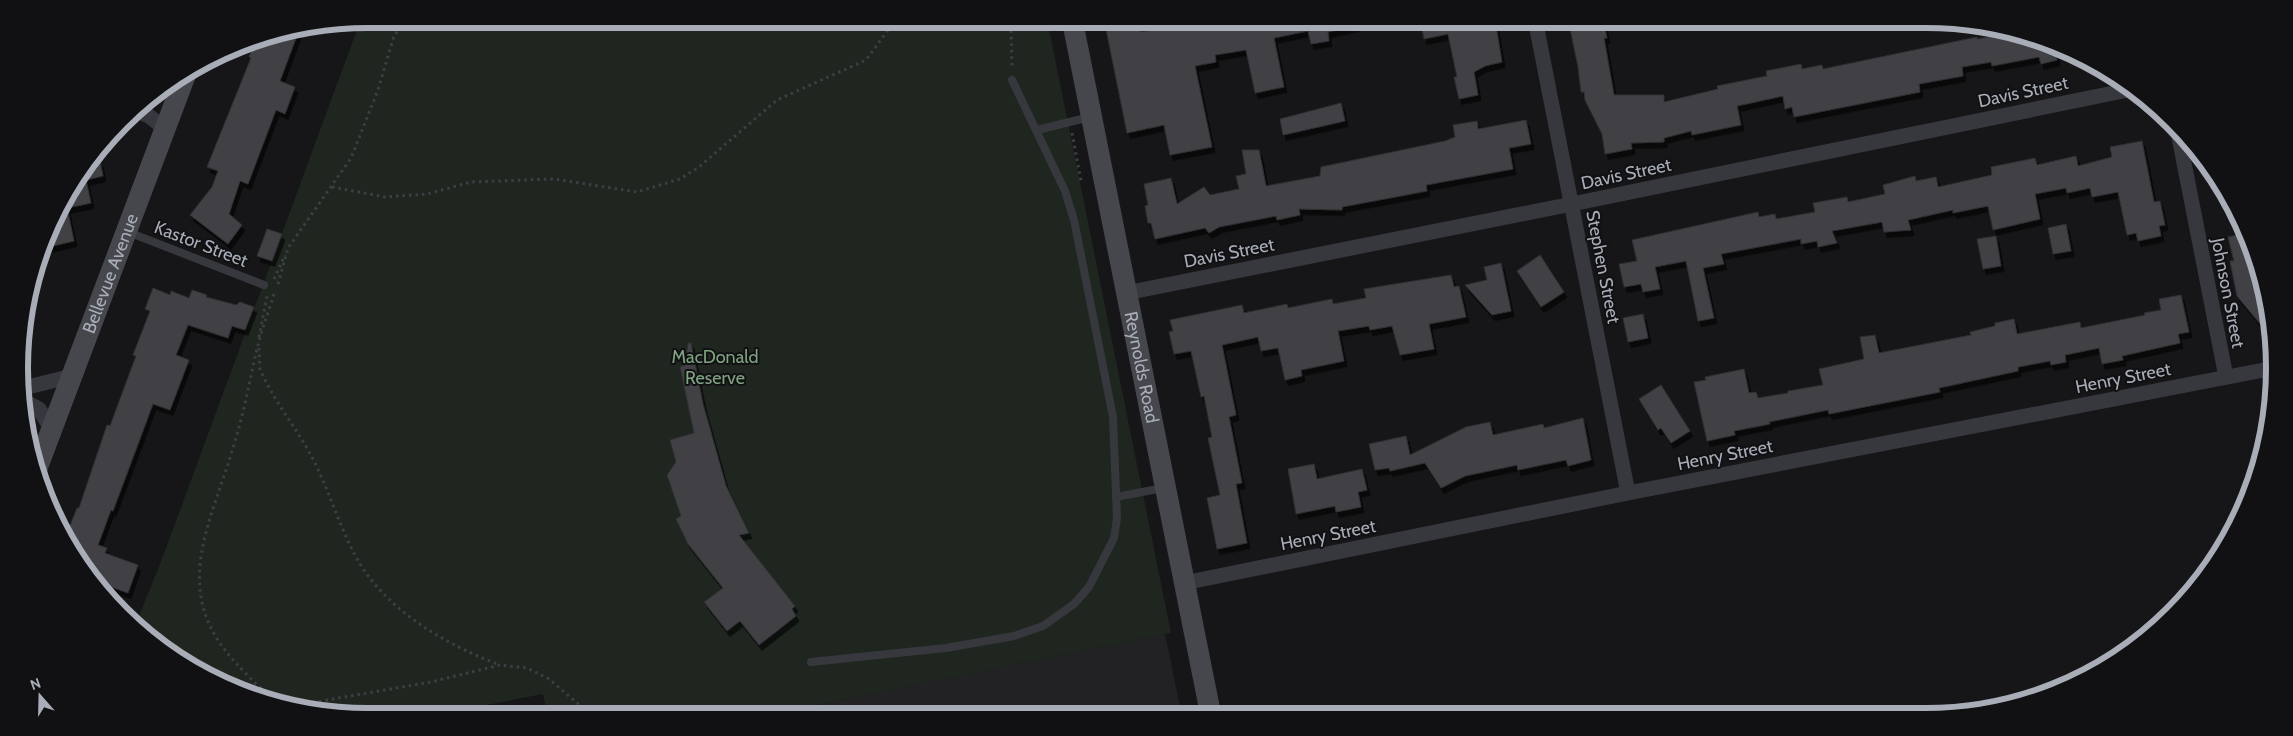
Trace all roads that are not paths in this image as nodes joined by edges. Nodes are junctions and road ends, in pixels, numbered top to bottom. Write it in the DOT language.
graph roads {
  1 [pos="1074,28"];
  2 [pos="1537,28"];
  3 [pos="1012,80"];
  4 [pos="174,88"];
  5 [pos="2123,91"];
  6 [pos="142,113"];
  7 [pos="1092,116"];
  8 [pos="165,129"];
  9 [pos="1037,130"];
  10 [pos="2180,142"];
  11 [pos="1572,204"];
  12 [pos="127,232"];
  13 [pos="268,285"];
  14 [pos="1126,293"];
  15 [pos="2266,370"];
  16 [pos="72,376"];
  17 [pos="2226,378"];
  18 [pos="28,387"];
  19 [pos="29,404"];
  20 [pos="52,430"];
  21 [pos="40,460"];
  22 [pos="1165,488"];
  23 [pos="1628,493"];
  24 [pos="1116,497"];
  25 [pos="1184,583"];
  26 [pos="811,662"];
  27 [pos="1209,708"];
  1 -- 7 [label="street, Reynolds Road"];
  2 -- 11 [label="street, Stephen Street"];
  3 -- 9 [label="lane"];
  4 -- 8 [label="street, Bellevue Avenue"];
  5 -- 11 [label="street, Davis Street"];
  6 -- 8 [label="street"];
  7 -- 9 [label="lane"];
  7 -- 14 [label="street, Reynolds Road"];
  8 -- 12 [label="street, Bellevue Avenue"];
  9 -- 24 [label="lane"];
  10 -- 17 [label="street, Johnson Street"];
  11 -- 14 [label="street, Davis Street"];
  11 -- 23 [label="street, Stephen Street"];
  12 -- 13 [label="lane, Kastor Street"];
  12 -- 16 [label="street, Bellevue Avenue"];
  14 -- 22 [label="street, Reynolds Road"];
  15 -- 17 [label="street, Henry Street"];
  16 -- 18 [label="street"];
  16 -- 20 [label="street, Bellevue Avenue"];
  17 -- 23 [label="street, Henry Street"];
  19 -- 20 [label="street"];
  20 -- 21 [label="street, Bellevue Avenue"];
  22 -- 24 [label="lane"];
  22 -- 25 [label="street, Reynolds Road"];
  23 -- 25 [label="street, Henry Street"];
  24 -- 26 [label="lane"];
  25 -- 27 [label="street, Reynolds Road"];
}
